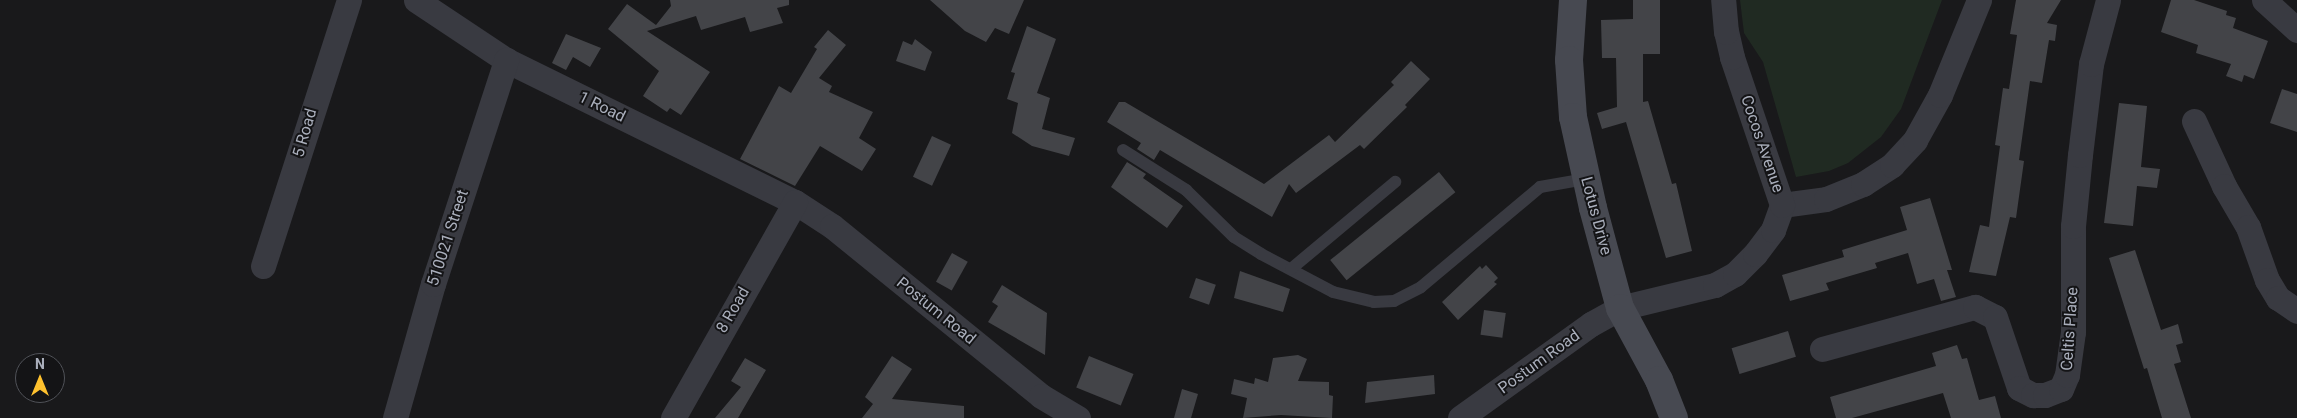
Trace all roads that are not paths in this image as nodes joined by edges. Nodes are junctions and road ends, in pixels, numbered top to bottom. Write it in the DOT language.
graph roads {
  1 [pos="349,0"];
  2 [pos="416,0"];
  3 [pos="1573,0"];
  4 [pos="1723,0"];
  5 [pos="1979,0"];
  6 [pos="2108,0"];
  7 [pos="2264,0"];
  8 [pos="2297,30"];
  9 [pos="506,60"];
  10 [pos="2194,121"];
  11 [pos="1123,150"];
  12 [pos="1586,179"];
  13 [pos="1395,182"];
  14 [pos="795,202"];
  15 [pos="1782,205"];
  16 [pos="263,266"];
  17 [pos="1291,269"];
  18 [pos="1620,308"];
  19 [pos="2297,311"];
  20 [pos="1822,349"];
  21 [pos="1469,416"];
  22 [pos="395,418"];
  23 [pos="673,418"];
  24 [pos="1078,418"];
  25 [pos="1674,418"];
  1 -- 16 [label="street, 5 Road"];
  2 -- 9 [label="street, 1 Road"];
  3 -- 12 [label="street, Lotus Drive"];
  4 -- 15 [label="street, Cocos Avenue"];
  5 -- 15 [label="street"];
  6 -- 20 [label="street, Celtis Place"];
  7 -- 8 [label="street"];
  9 -- 14 [label="street, 1 Road"];
  9 -- 22 [label="street, 510021 Street"];
  10 -- 19 [label="street"];
  11 -- 17 [label="lane"];
  12 -- 17 [label="lane"];
  12 -- 18 [label="street, Lotus Drive"];
  13 -- 17 [label="lane"];
  14 -- 23 [label="street, 8 Road"];
  14 -- 24 [label="street, Postum Road"];
  15 -- 18 [label="street, Cocos Avenue"];
  18 -- 21 [label="street, Postum Road"];
  18 -- 25 [label="street, Lotus Drive"];
}
